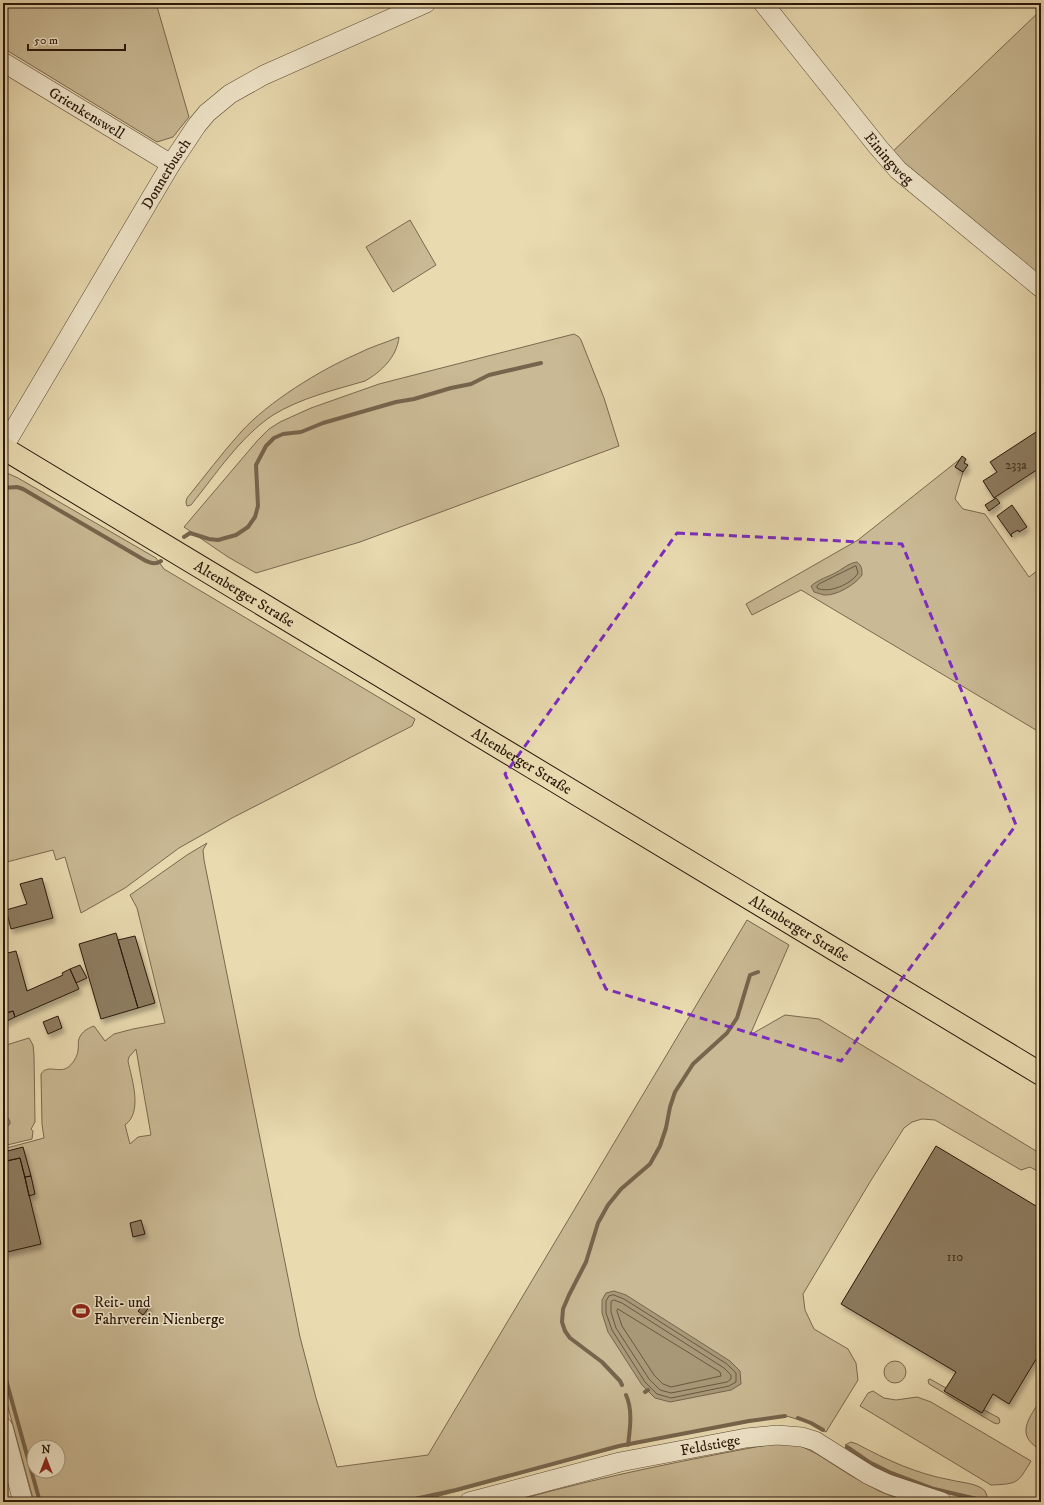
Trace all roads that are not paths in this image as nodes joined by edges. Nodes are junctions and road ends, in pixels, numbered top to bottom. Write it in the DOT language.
graph roads {
  1 [pos="426,3"];
  2 [pos="763,3"];
  3 [pos="3,62"];
  4 [pos="171,164"];
  5 [pos="1041,288"];
  6 [pos="3,448"];
  7 [pos="1041,1074"];
  8 [pos="3,1427"];
  9 [pos="23,1502"];
  10 [pos="469,1502"];
  11 [pos="942,1502"];
  1 -- 4 [label="street, Donnerbusch"];
  2 -- 5 [label="street, Einingweg"];
  3 -- 4 [label="street, Grienkenswell"];
  4 -- 6 [label="street, Donnerbusch"];
  6 -- 7 [label="main road, Altenberger Straße"];
  8 -- 9 [label="street"];
  10 -- 11 [label="street, Feldstiege"];
}
